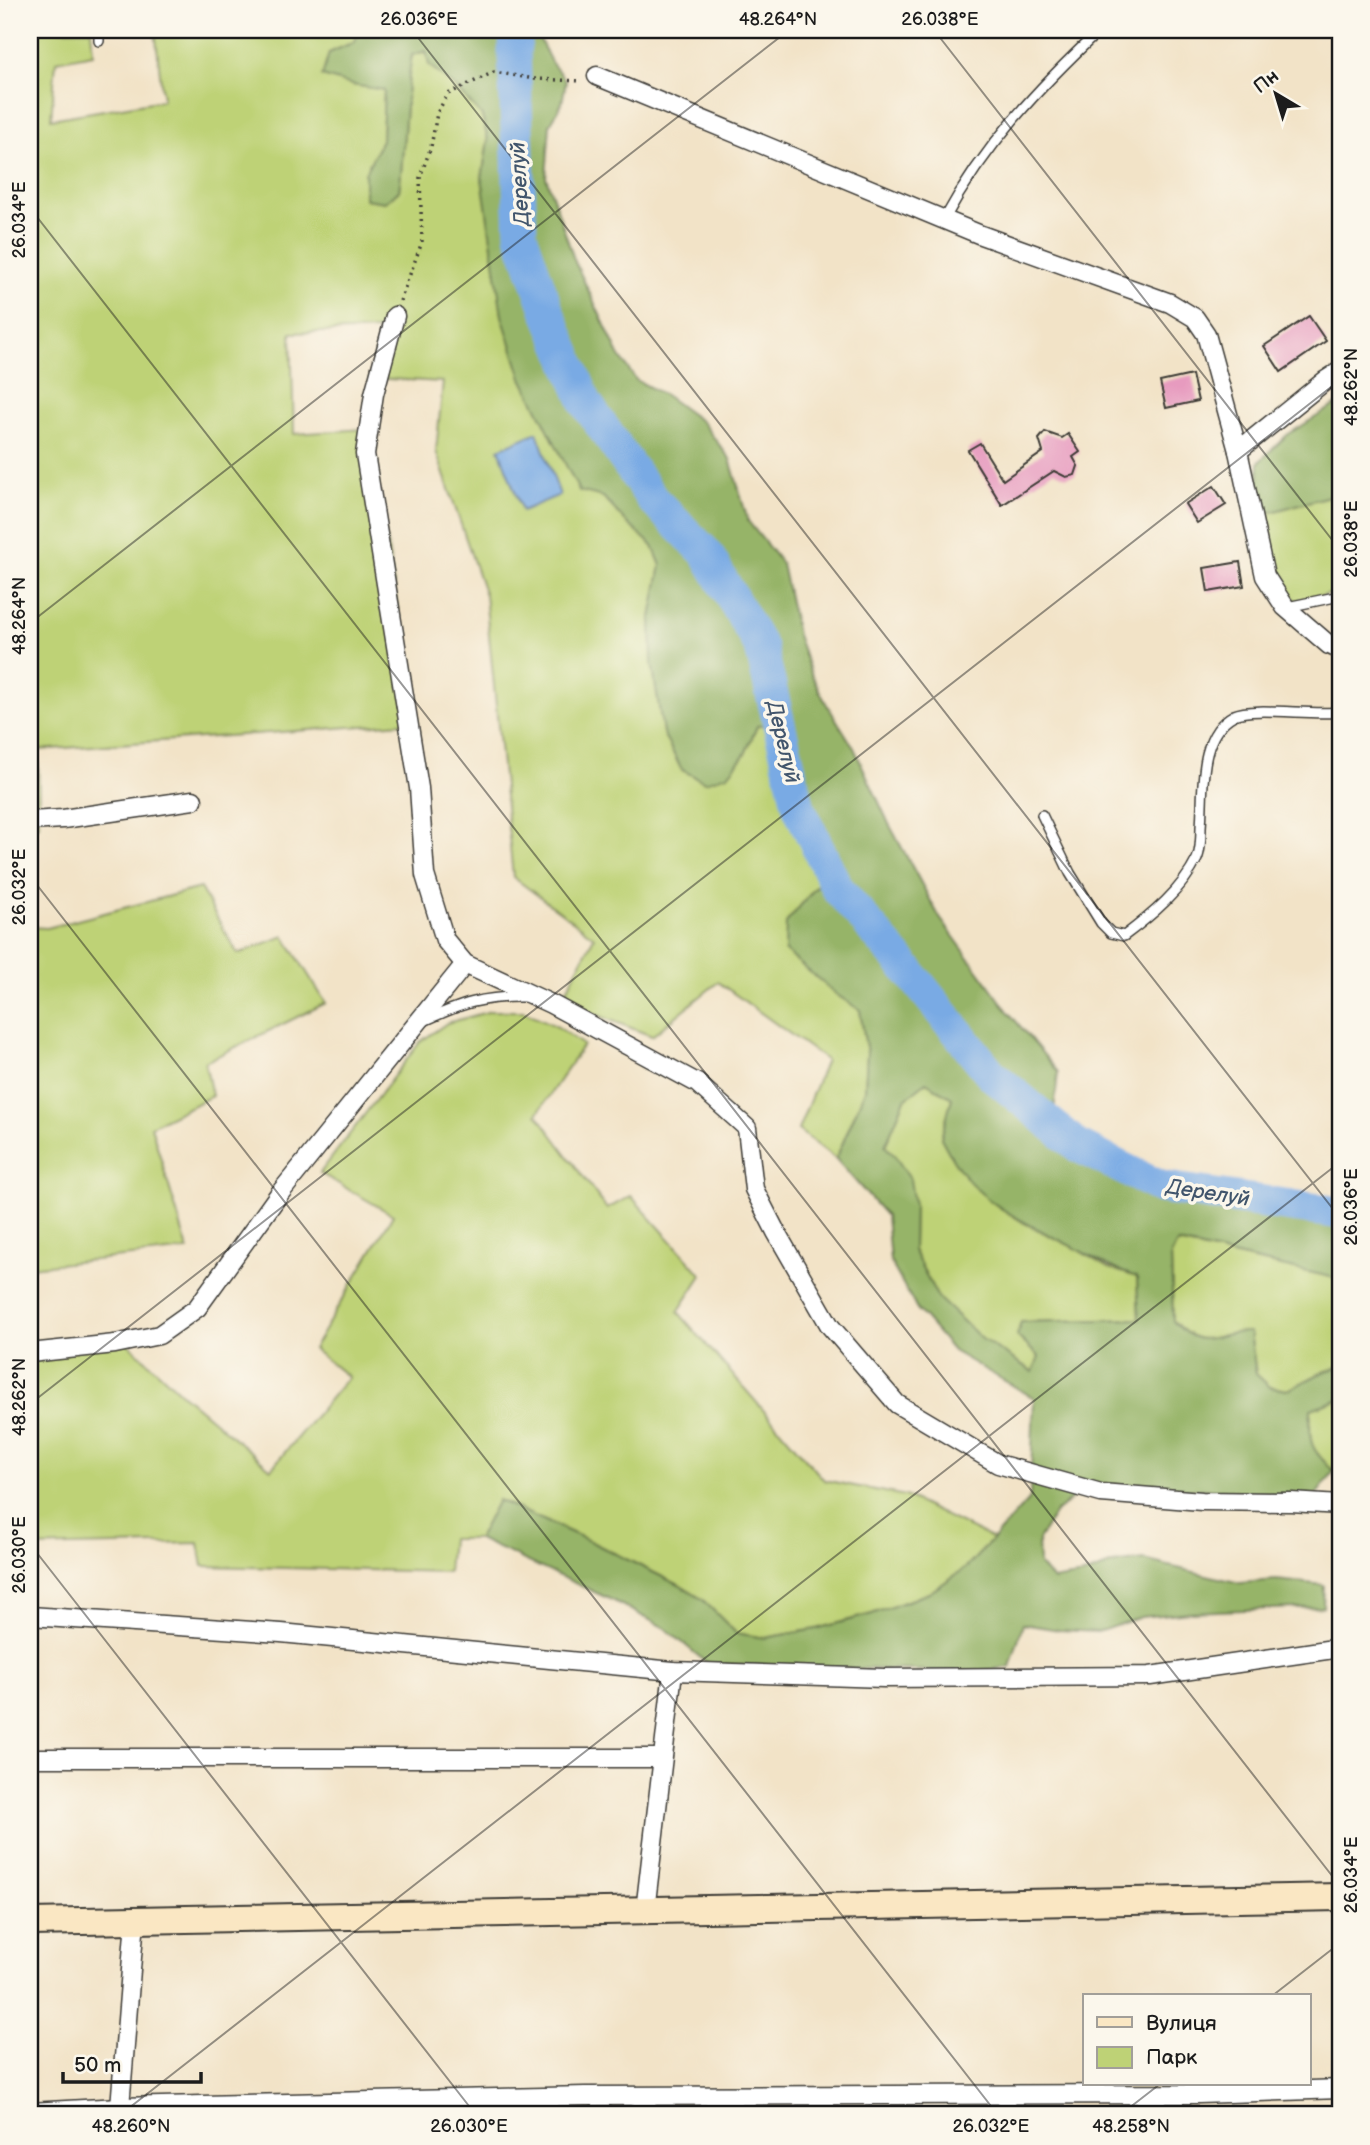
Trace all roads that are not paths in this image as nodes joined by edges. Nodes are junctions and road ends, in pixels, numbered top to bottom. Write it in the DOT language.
graph roads {
  1 [pos="99,30"];
  2 [pos="1100,30"];
  3 [pos="99,41"];
  4 [pos="597,76"];
  5 [pos="944,220"];
  6 [pos="395,316"];
  7 [pos="1340,371"];
  8 [pos="1238,451"];
  9 [pos="1340,596"];
  10 [pos="1285,607"];
  11 [pos="1340,650"];
  12 [pos="1340,712"];
  13 [pos="192,800"];
  14 [pos="1042,815"];
  15 [pos="30,821"];
  16 [pos="465,964"];
  17 [pos="535,997"];
  18 [pos="416,1024"];
  19 [pos="30,1353"];
  20 [pos="1340,1506"];
  21 [pos="30,1616"];
  22 [pos="1340,1648"];
  23 [pos="673,1671"];
  24 [pos="30,1758"];
  25 [pos="662,1758"];
  26 [pos="1340,1897"];
  27 [pos="645,1911"];
  28 [pos="135,1920"];
  29 [pos="30,1922"];
  30 [pos="1340,2089"];
  31 [pos="120,2107"];
  32 [pos="30,2112"];
  1 -- 3 [label="lane"];
  2 -- 5 [label="lane"];
  4 -- 5 [label="street"];
  5 -- 8 [label="street"];
  6 -- 16 [label="street"];
  7 -- 8 [label="street"];
  8 -- 10 [label="street"];
  9 -- 10 [label="lane"];
  10 -- 11 [label="street"];
  12 -- 14 [label="lane"];
  13 -- 15 [label="street"];
  16 -- 17 [label="street"];
  16 -- 18 [label="street"];
  17 -- 18 [label="lane"];
  17 -- 20 [label="street"];
  18 -- 19 [label="street"];
  21 -- 23 [label="street"];
  22 -- 23 [label="street"];
  23 -- 25 [label="street"];
  24 -- 25 [label="street"];
  25 -- 27 [label="street"];
  26 -- 27 [label="main road"];
  27 -- 28 [label="main road"];
  28 -- 29 [label="main road"];
  28 -- 31 [label="street"];
  30 -- 31 [label="street"];
  31 -- 32 [label="street"];
}
